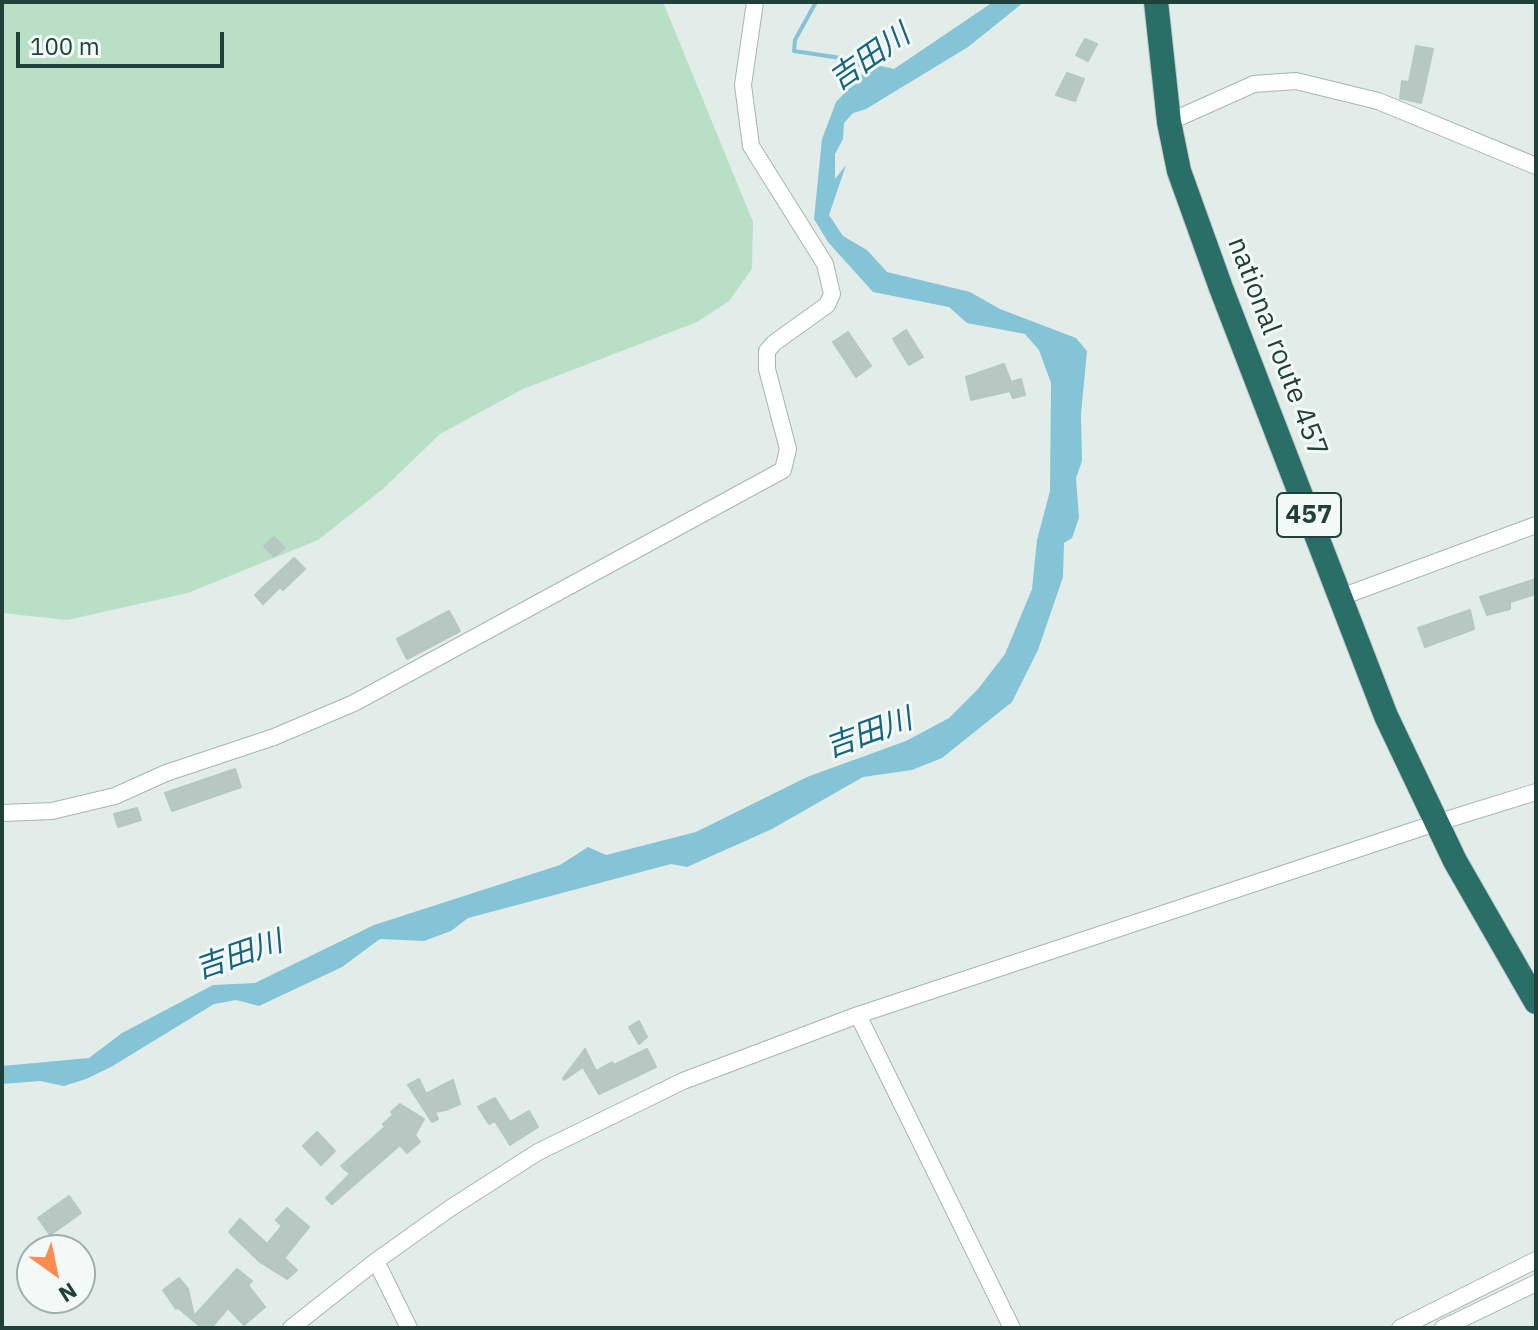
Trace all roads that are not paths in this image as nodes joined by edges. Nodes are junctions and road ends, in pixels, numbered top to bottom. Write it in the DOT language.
graph roads {
  1 [pos="755,2"];
  2 [pos="1156,2"];
  3 [pos="1169,122"];
  4 [pos="1536,166"];
  5 [pos="1536,525"];
  6 [pos="1341,597"];
  7 [pos="1536,792"];
  8 [pos="2,813"];
  9 [pos="1436,823"];
  10 [pos="1536,1002"];
  11 [pos="858,1015"];
  12 [pos="1536,1260"];
  13 [pos="376,1261"];
  14 [pos="1536,1283"];
  15 [pos="291,1328"];
  16 [pos="409,1328"];
  17 [pos="1012,1328"];
  18 [pos="1400,1328"];
  19 [pos="1443,1328"];
  1 -- 8 [label="street"];
  2 -- 3 [label="highway, national route 457 / 457"];
  3 -- 4 [label="street"];
  3 -- 6 [label="highway, national route 457 / 457"];
  5 -- 6 [label="street"];
  6 -- 9 [label="highway, national route 457 / 457"];
  7 -- 9 [label="street"];
  9 -- 10 [label="highway, national route 457 / 457"];
  9 -- 11 [label="street"];
  11 -- 13 [label="street"];
  11 -- 17 [label="street"];
  12 -- 18 [label="street"];
  13 -- 15 [label="street"];
  13 -- 16 [label="street"];
  14 -- 19 [label="street"];
}
